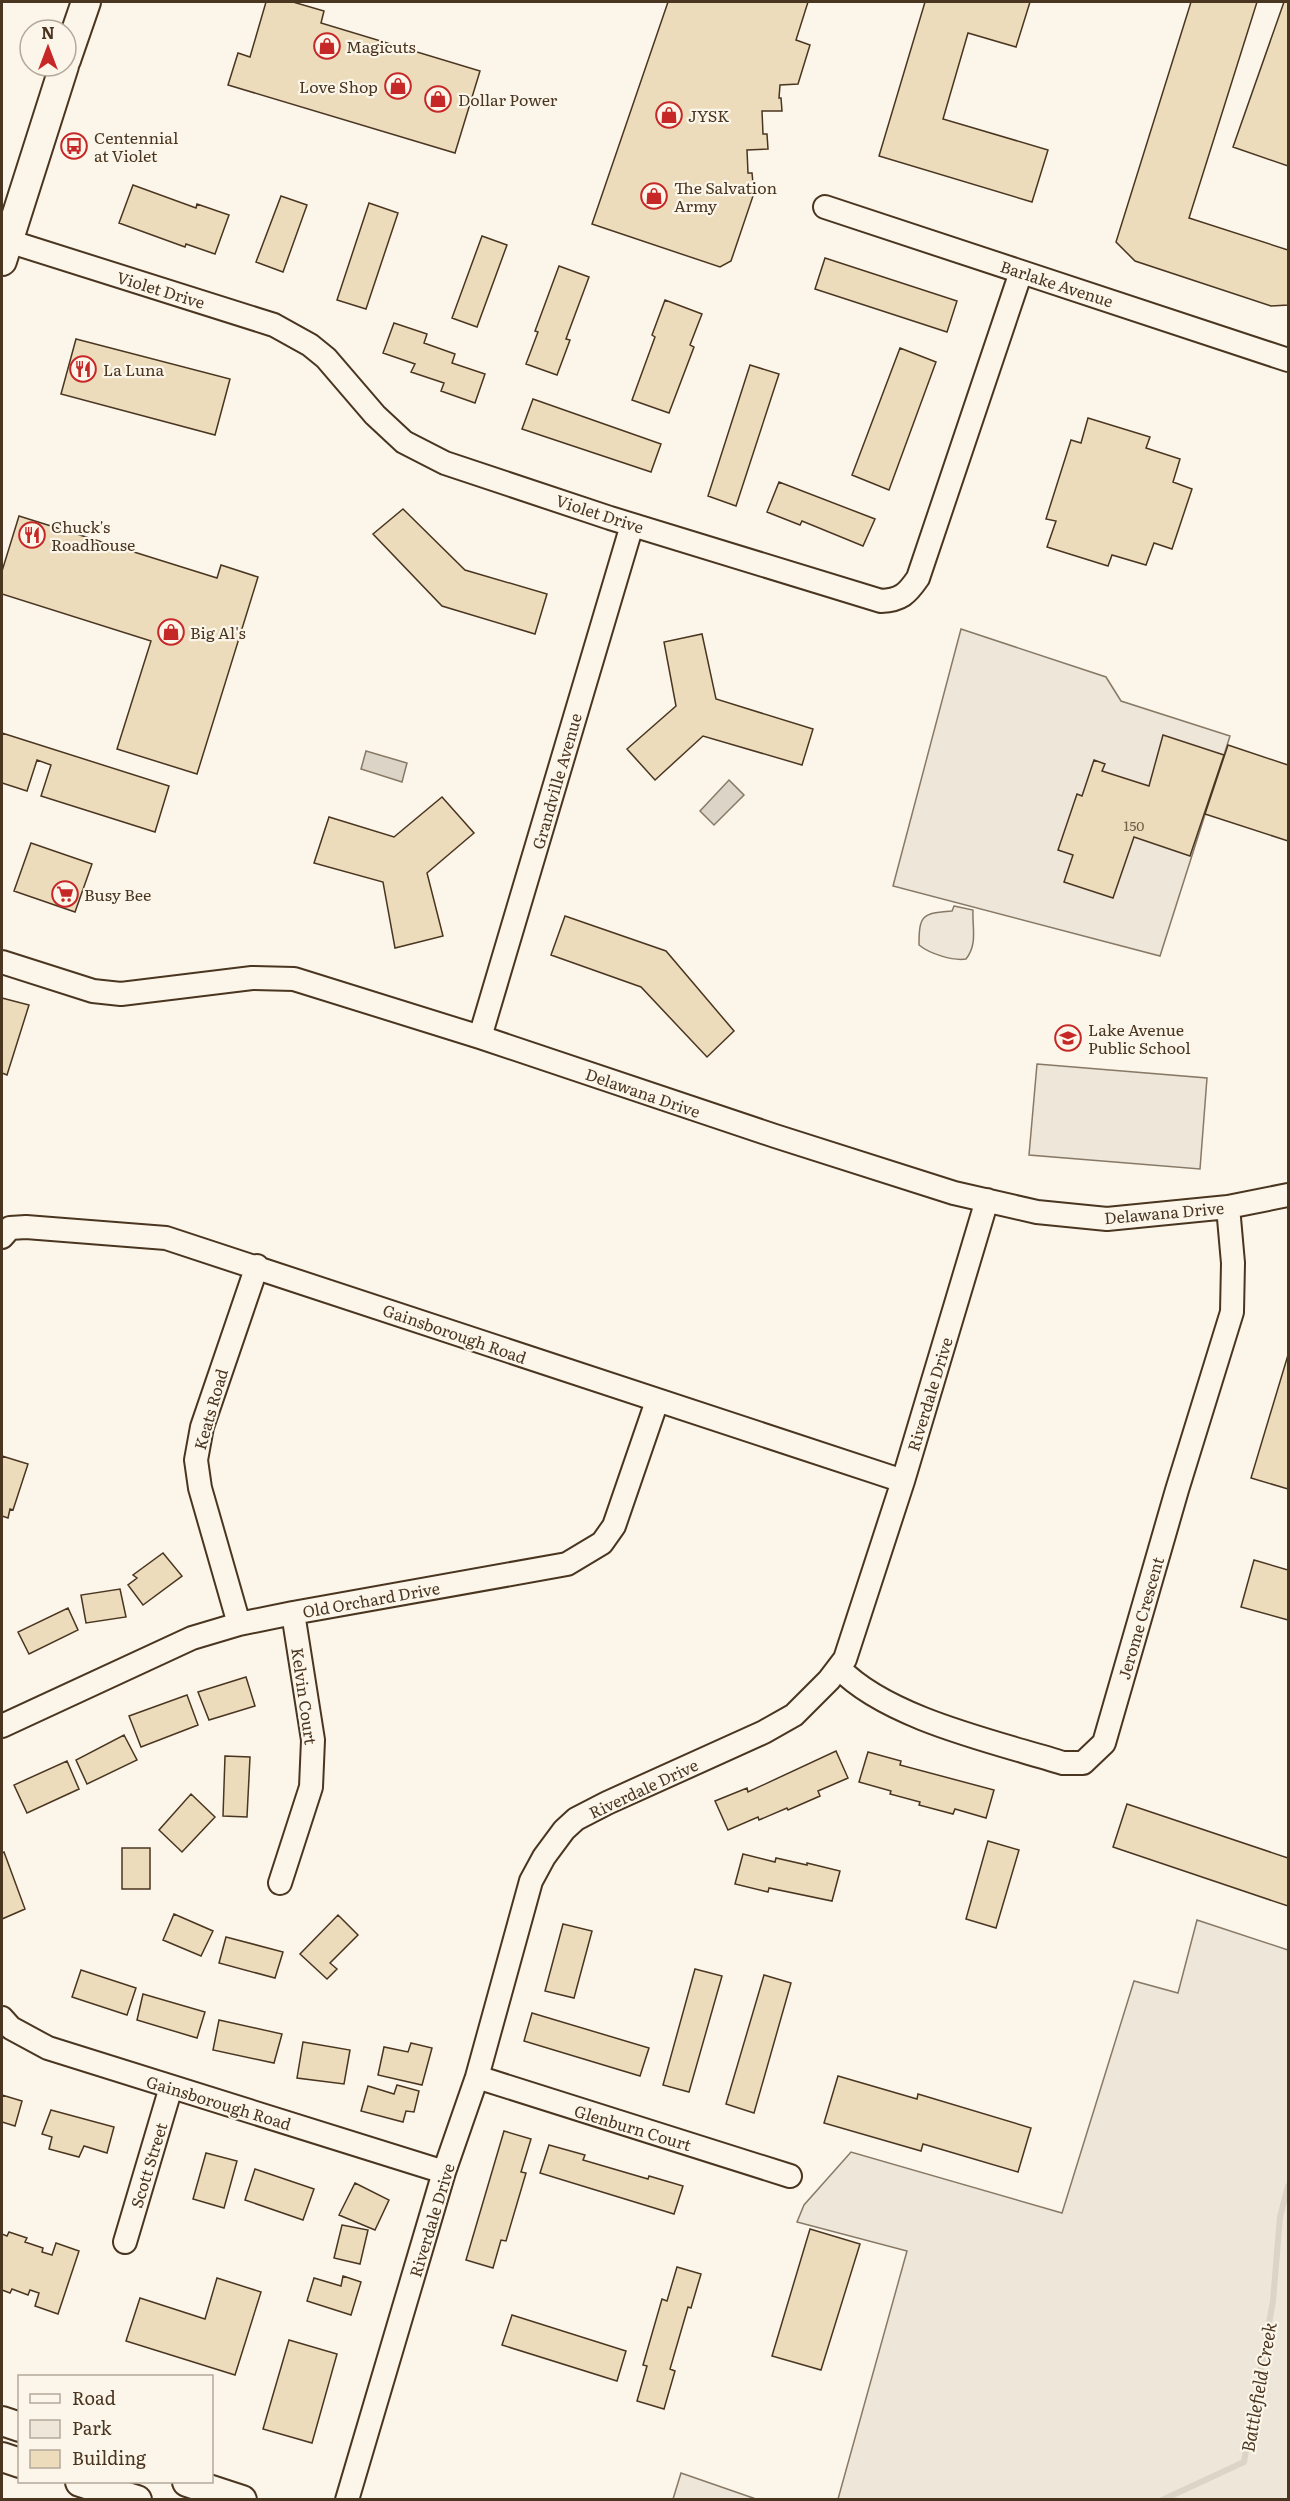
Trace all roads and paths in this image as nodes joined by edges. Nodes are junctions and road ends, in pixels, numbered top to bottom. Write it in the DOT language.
graph roads {
  1 [pos="86,2"];
  2 [pos="78,25"];
  3 [pos="60,78"];
  4 [pos="825,207"];
  5 [pos="5,251"];
  6 [pos="1021,272"];
  7 [pos="1288,360"];
  8 [pos="632,525"];
  9 [pos="2,962"];
  10 [pos="480,1037"];
  11 [pos="1288,1195"];
  12 [pos="987,1200"];
  13 [pos="1228,1207"];
  14 [pos="2,1237"];
  15 [pos="257,1266"];
  16 [pos="657,1401"];
  17 [pos="903,1481"];
  18 [pos="293,1613"];
  19 [pos="239,1624"];
  20 [pos="838,1668"];
  21 [pos="2,1726"];
  22 [pos="280,1883"];
  23 [pos="2,2018"];
  24 [pos="477,2077"];
  25 [pos="171,2087"];
  26 [pos="444,2172"];
  27 [pos="790,2176"];
  28 [pos="125,2242"];
  29 [pos="2,2421"];
  30 [pos="18,2426"];
  31 [pos="2,2457"];
  32 [pos="18,2462"];
  33 [pos="86,2483"];
  34 [pos="193,2483"];
  35 [pos="137,2499"];
  36 [pos="242,2499"];
  37 [pos="348,2499"];
  1 -- 2 [label="main road"];
  3 -- 5 [label="main road"];
  4 -- 6 [label="street, Barlake Avenue"];
  5 -- 8 [label="street, Violet Drive"];
  6 -- 7 [label="street, Barlake Avenue"];
  6 -- 8 [label="street, Violet Drive"];
  8 -- 10 [label="street, Grandville Avenue"];
  9 -- 10 [label="street, Delawana Drive"];
  10 -- 12 [label="street, Delawana Drive"];
  11 -- 13 [label="street, Delawana Drive"];
  12 -- 13 [label="street, Delawana Drive"];
  12 -- 17 [label="street, Riverdale Drive"];
  13 -- 20 [label="street, Jerome Crescent"];
  14 -- 15 [label="street, Gainsborough Road"];
  15 -- 16 [label="street, Gainsborough Road"];
  15 -- 19 [label="street, Keats Road"];
  16 -- 17 [label="street, Gainsborough Road"];
  16 -- 18 [label="street, Old Orchard Drive"];
  17 -- 20 [label="street, Riverdale Drive"];
  18 -- 19 [label="street, Old Orchard Drive"];
  18 -- 22 [label="street, Kelvin Court"];
  19 -- 21 [label="street, Old Orchard Drive"];
  20 -- 24 [label="street, Riverdale Drive"];
  23 -- 25 [label="street, Gainsborough Road"];
  24 -- 26 [label="street, Riverdale Drive"];
  24 -- 27 [label="street, Glenburn Court"];
  25 -- 26 [label="street, Gainsborough Road"];
  25 -- 28 [label="street, Scott Street"];
  26 -- 37 [label="street, Riverdale Drive"];
  29 -- 30 [label="main road"];
  31 -- 32 [label="main road"];
  33 -- 35 [label="main road"];
  34 -- 36 [label="main road"];
}
